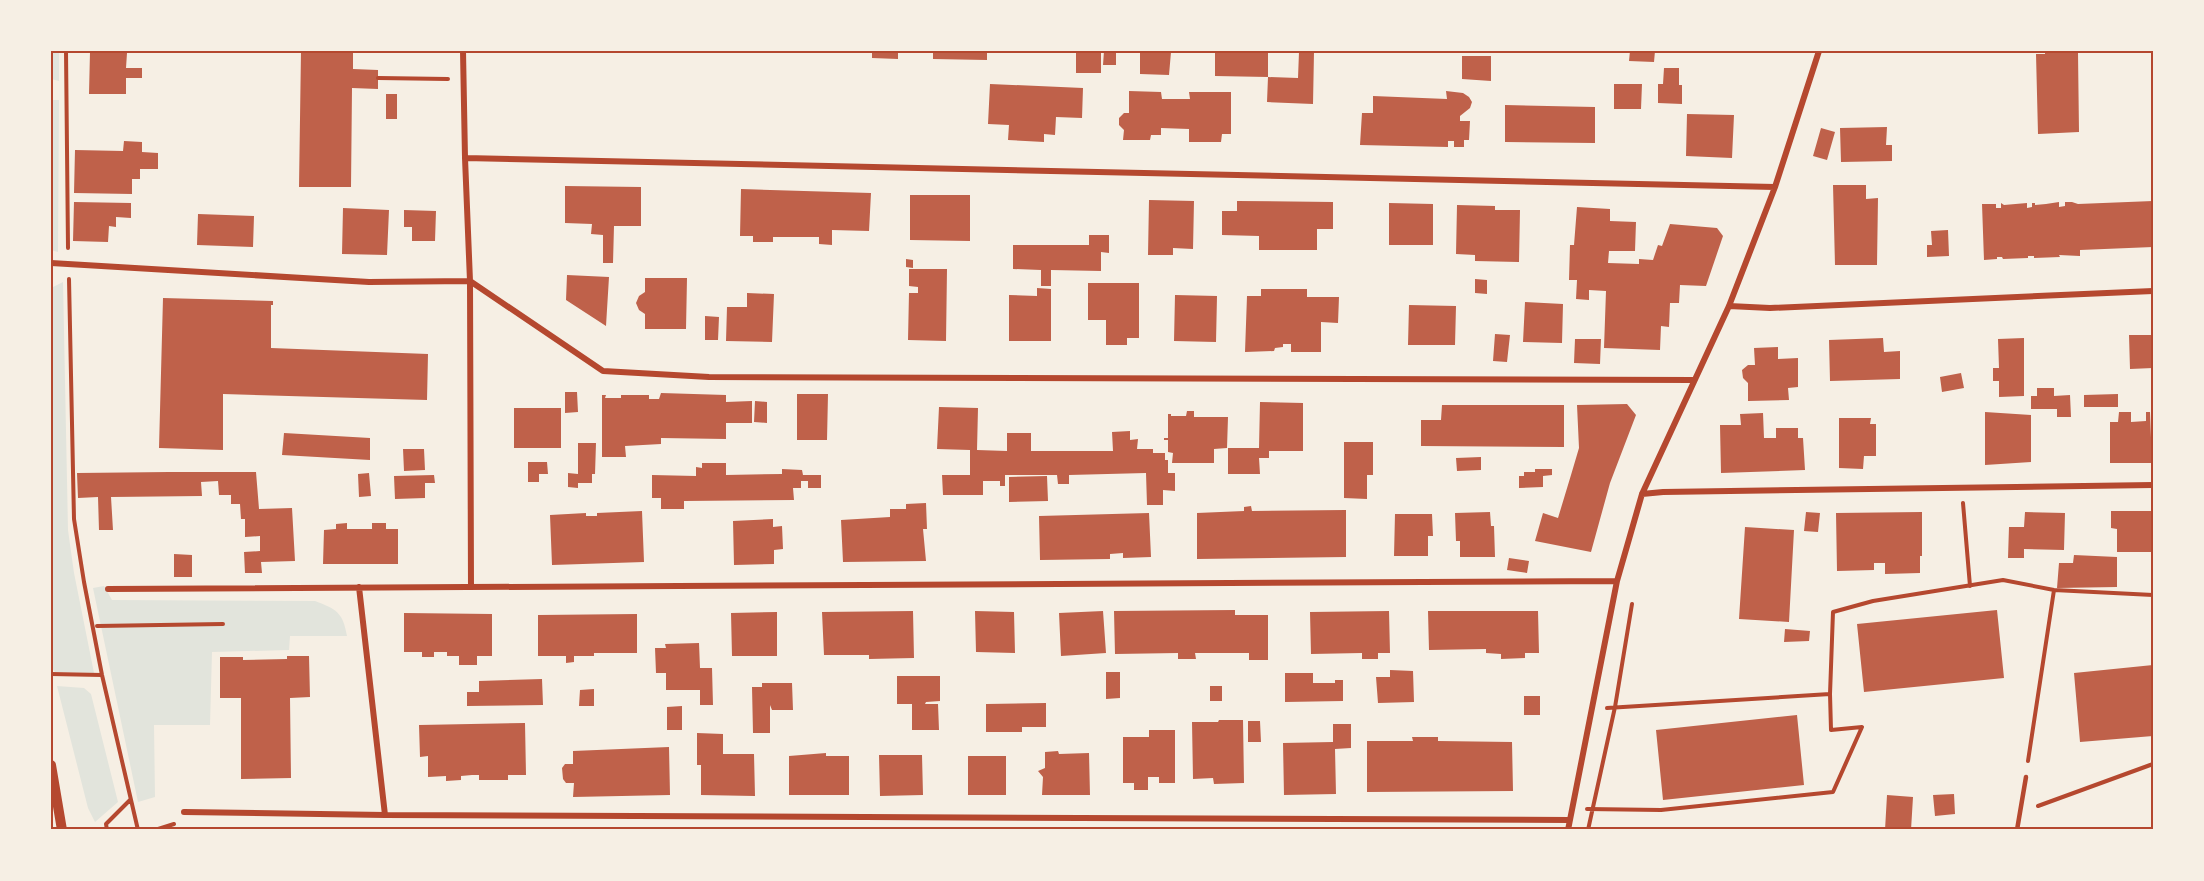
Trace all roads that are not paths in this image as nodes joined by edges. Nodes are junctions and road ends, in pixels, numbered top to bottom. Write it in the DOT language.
graph roads {
  1 [pos="464,51"];
  2 [pos="1819,51"];
  3 [pos="465,158"];
  4 [pos="1775,187"];
  5 [pos="51,263"];
  6 [pos="470,281"];
  7 [pos="2153,291"];
  8 [pos="1729,306"];
  9 [pos="1694,380"];
  10 [pos="2153,485"];
  11 [pos="1642,495"];
  12 [pos="1617,581"];
  13 [pos="471,586"];
  14 [pos="359,587"];
  15 [pos="108,589"];
  16 [pos="51,765"];
  17 [pos="2026,777"];
  18 [pos="184,812"];
  19 [pos="385,815"];
  20 [pos="1570,820"];
  21 [pos="62,830"];
  22 [pos="1569,830"];
  23 [pos="2017,830"];
  1 -- 3 [label="street"];
  2 -- 4 [label="street"];
  3 -- 4 [label="street"];
  3 -- 6 [label="street"];
  4 -- 8 [label="street"];
  5 -- 6 [label="street"];
  6 -- 9 [label="street"];
  6 -- 13 [label="street"];
  7 -- 8 [label="street"];
  8 -- 9 [label="street"];
  9 -- 11 [label="street"];
  10 -- 11 [label="street"];
  11 -- 12 [label="street"];
  12 -- 13 [label="street"];
  12 -- 20 [label="street"];
  13 -- 14 [label="street"];
  14 -- 15 [label="street"];
  14 -- 19 [label="street"];
  16 -- 21 [label="street"];
  17 -- 23 [label="lane"];
  18 -- 19 [label="street"];
  19 -- 20 [label="street"];
  20 -- 22 [label="street"];
}
